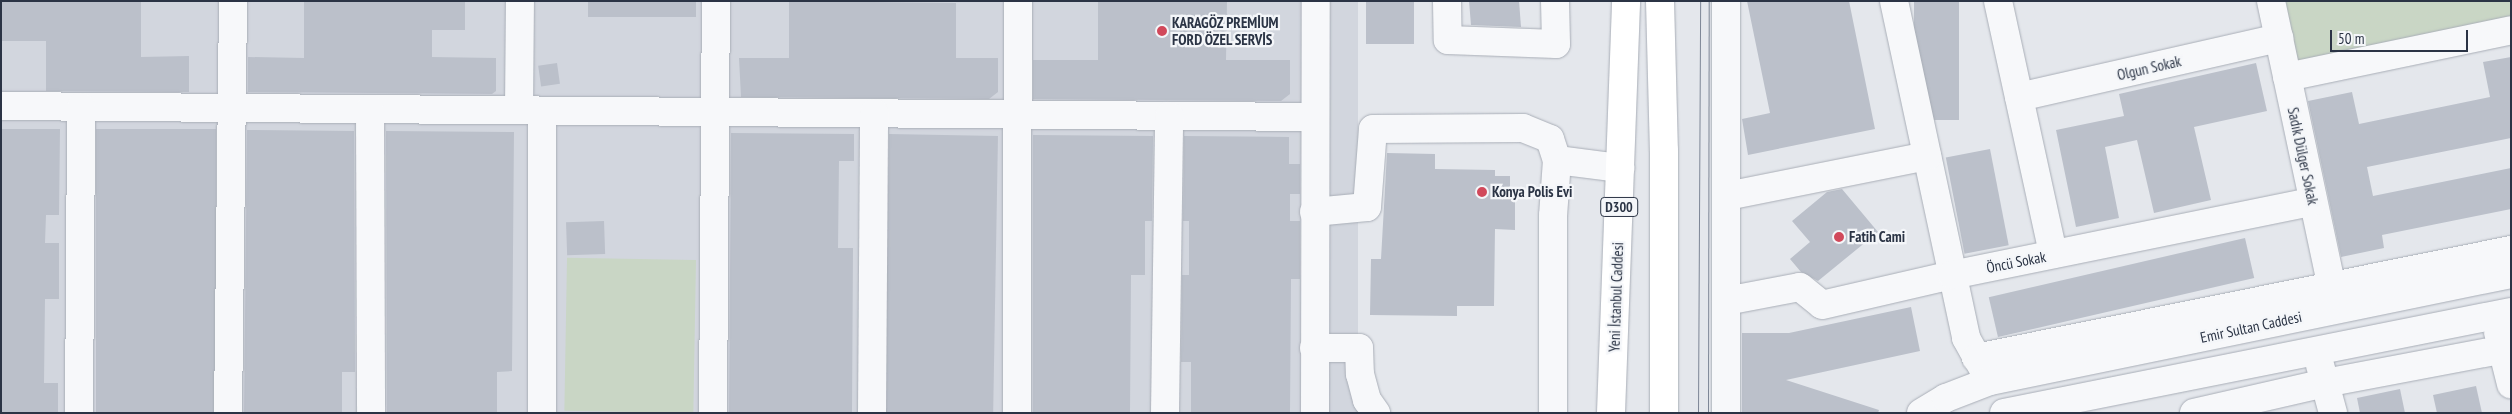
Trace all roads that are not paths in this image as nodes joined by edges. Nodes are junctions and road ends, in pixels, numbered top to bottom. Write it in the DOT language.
graph roads {
  1 [pos="233,1"];
  2 [pos="520,1"];
  3 [pos="716,1"];
  4 [pos="1018,1"];
  5 [pos="1316,1"];
  6 [pos="1447,1"];
  7 [pos="1555,1"];
  8 [pos="1619,1"];
  9 [pos="1626,1"];
  10 [pos="1660,1"];
  11 [pos="1677,1"];
  12 [pos="1726,1"];
  13 [pos="1894,1"];
  14 [pos="1998,1"];
  15 [pos="2271,1"];
  16 [pos="1625,30"];
  17 [pos="2511,30"];
  18 [pos="2279,38"];
  19 [pos="2287,77"];
  20 [pos="2019,97"];
  21 [pos="1,106"];
  22 [pos="81,106"];
  23 [pos="232,108"];
  24 [pos="370,109"];
  25 [pos="530,110"];
  26 [pos="716,112"];
  27 [pos="874,113"];
  28 [pos="1019,115"];
  29 [pos="1169,116"];
  30 [pos="1315,117"];
  31 [pos="1664,151"];
  32 [pos="1927,156"];
  33 [pos="1557,160"];
  34 [pos="1620,168"];
  35 [pos="1727,196"];
  36 [pos="2312,202"];
  37 [pos="1314,212"];
  38 [pos="2511,250"];
  39 [pos="2053,254"];
  40 [pos="2511,274"];
  41 [pos="1952,275"];
  42 [pos="2334,297"];
  43 [pos="1726,302"];
  44 [pos="2503,314"];
  45 [pos="1314,348"];
  46 [pos="2507,348"];
  47 [pos="2317,351"];
  48 [pos="1976,358"];
  49 [pos="1990,381"];
  50 [pos="2325,383"];
  51 [pos="2511,384"];
  52 [pos="2015,412"];
  53 [pos="80,413"];
  54 [pos="228,413"];
  55 [pos="371,413"];
  56 [pos="542,413"];
  57 [pos="713,413"];
  58 [pos="872,413"];
  59 [pos="1018,413"];
  60 [pos="1165,413"];
  61 [pos="1315,413"];
  62 [pos="1376,413"];
  63 [pos="1554,413"];
  64 [pos="1612,413"];
  65 [pos="1664,413"];
  66 [pos="1726,413"];
  67 [pos="1921,413"];
  68 [pos="2194,413"];
  69 [pos="2333,413"];
  1 -- 23 [label="street"];
  2 -- 25 [label="street"];
  3 -- 26 [label="street"];
  4 -- 28 [label="street"];
  5 -- 30 [label="street"];
  6 -- 7 [label="street"];
  8 -- 16 [label="highway"];
  9 -- 16 [label="highway, Yeni İstanbul Caddesi / D300"];
  10 -- 31 [label="highway"];
  11 -- 31 [label="highway"];
  12 -- 35 [label="street"];
  13 -- 32 [label="street"];
  14 -- 20 [label="street"];
  15 -- 18 [label="street, Sadık Dülger Sokak"];
  16 -- 34 [label="highway, Yeni İstanbul Caddesi / D300"];
  17 -- 19 [label="street"];
  18 -- 19 [label="street, Sadık Dülger Sokak"];
  18 -- 20 [label="street, Olgun Sokak"];
  19 -- 36 [label="street, Sadık Dülger Sokak"];
  20 -- 39 [label="street"];
  21 -- 22 [label="street"];
  22 -- 23 [label="street"];
  22 -- 53 [label="street"];
  23 -- 24 [label="street"];
  23 -- 54 [label="street"];
  24 -- 25 [label="street"];
  24 -- 55 [label="street"];
  25 -- 26 [label="street"];
  25 -- 56 [label="street"];
  26 -- 27 [label="street"];
  26 -- 57 [label="street"];
  27 -- 28 [label="street"];
  27 -- 58 [label="street"];
  28 -- 29 [label="street"];
  28 -- 59 [label="street"];
  29 -- 30 [label="street"];
  29 -- 60 [label="street"];
  30 -- 37 [label="street"];
  31 -- 65 [label="highway"];
  32 -- 35 [label="street"];
  32 -- 41 [label="street"];
  33 -- 34 [label="street"];
  33 -- 37 [label="street"];
  33 -- 63 [label="street"];
  34 -- 64 [label="highway, Yeni İstanbul Caddesi / D300"];
  35 -- 43 [label="street"];
  36 -- 39 [label="street, Öncü Sokak"];
  36 -- 42 [label="street, Sadık Dülger Sokak"];
  37 -- 45 [label="street"];
  38 -- 42 [label="street"];
  39 -- 41 [label="street, Öncü Sokak"];
  40 -- 42 [label="street, Emir Sultan Caddesi"];
  41 -- 43 [label="street, Öncü Sokak"];
  41 -- 48 [label="street"];
  42 -- 48 [label="street"];
  42 -- 49 [label="street, Emir Sultan Caddesi"];
  43 -- 66 [label="street"];
  44 -- 46 [label="street"];
  44 -- 47 [label="street"];
  45 -- 61 [label="street"];
  45 -- 62 [label="street"];
  46 -- 50 [label="street"];
  46 -- 51 [label="street"];
  47 -- 50 [label="street"];
  47 -- 52 [label="street"];
  48 -- 49 [label="street"];
  49 -- 52 [label="street"];
  49 -- 67 [label="street, Emir Sultan Caddesi"];
  50 -- 68 [label="street"];
  50 -- 69 [label="street"];
}
